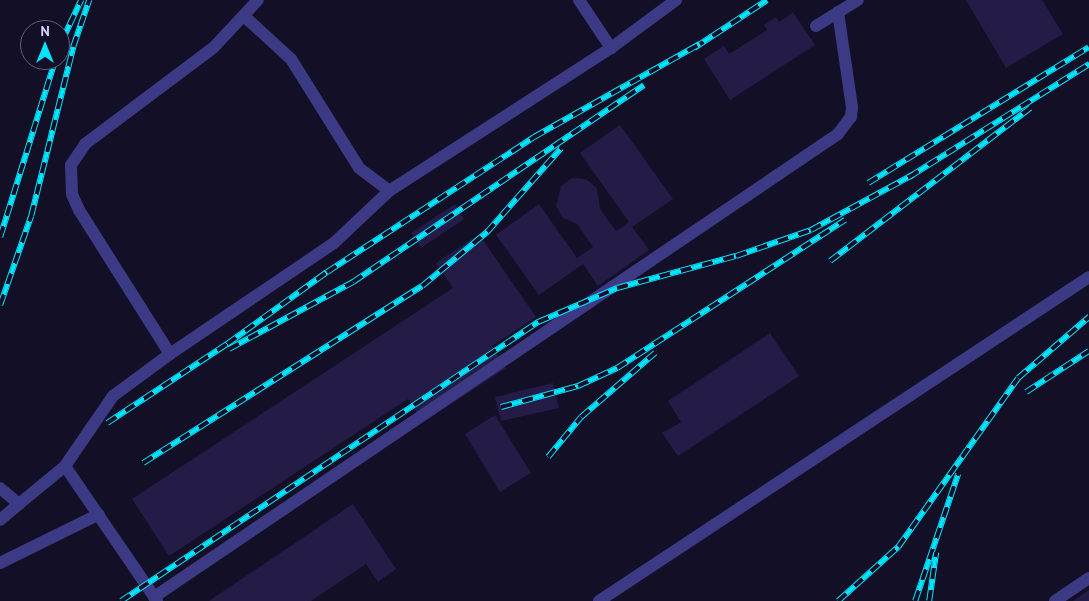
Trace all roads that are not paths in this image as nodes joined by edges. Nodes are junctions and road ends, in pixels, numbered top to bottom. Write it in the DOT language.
graph roads {
  1 [pos="258,0"];
  2 [pos="579,0"];
  3 [pos="676,0"];
  4 [pos="858,0"];
  5 [pos="838,12"];
  6 [pos="244,16"];
  7 [pos="816,26"];
  8 [pos="611,48"];
  9 [pos="390,191"];
  10 [pos="1089,277"];
  11 [pos="170,354"];
  12 [pos="65,466"];
  13 [pos="0,488"];
  14 [pos="19,504"];
  15 [pos="99,514"];
  16 [pos="0,520"];
  17 [pos="0,563"];
  18 [pos="1089,578"];
  19 [pos="156,599"];
  20 [pos="599,601"];
  21 [pos="1055,601"];
  1 -- 6 [label="lane"];
  2 -- 8 [label="lane"];
  3 -- 8 [label="lane"];
  4 -- 5 [label="lane"];
  5 -- 7 [label="lane"];
  5 -- 19 [label="lane"];
  6 -- 9 [label="lane"];
  6 -- 11 [label="lane"];
  8 -- 9 [label="lane"];
  9 -- 11 [label="lane"];
  10 -- 20 [label="lane"];
  11 -- 12 [label="lane"];
  12 -- 14 [label="lane"];
  12 -- 15 [label="lane"];
  13 -- 14 [label="lane"];
  14 -- 16 [label="lane"];
  15 -- 17 [label="lane"];
  15 -- 19 [label="lane"];
  18 -- 21 [label="lane"];
}
